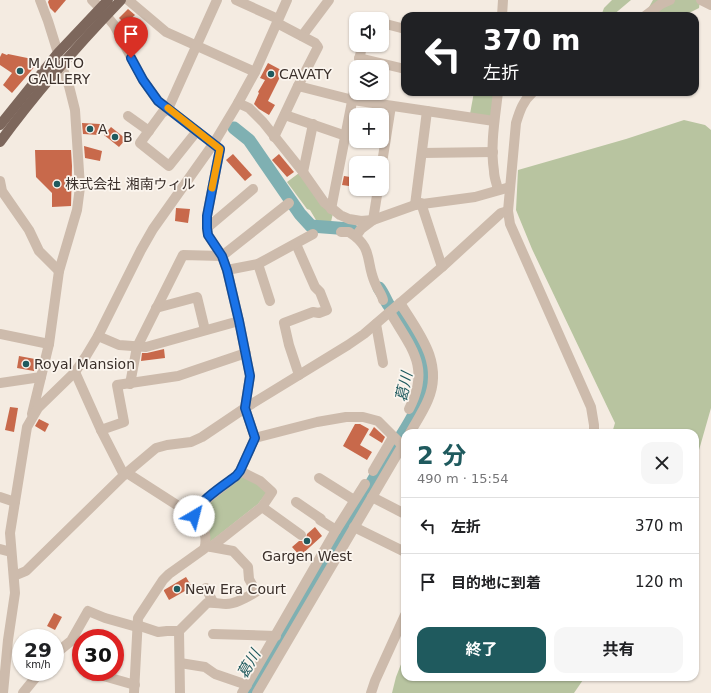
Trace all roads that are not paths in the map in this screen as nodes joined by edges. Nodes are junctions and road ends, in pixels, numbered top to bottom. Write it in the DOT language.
graph roads {
  1 [pos="40,0"];
  2 [pos="92,0"];
  3 [pos="108,0"];
  4 [pos="122,0"];
  5 [pos="128,0"];
  6 [pos="218,0"];
  7 [pos="236,0"];
  8 [pos="287,0"];
  9 [pos="329,0"];
  10 [pos="503,0"];
  11 [pos="670,0"];
  12 [pos="701,0"];
  13 [pos="711,5"];
  14 [pos="103,12"];
  15 [pos="502,12"];
  16 [pos="650,12"];
  17 [pos="278,21"];
  18 [pos="389,25"];
  19 [pos="401,28"];
  20 [pos="302,36"];
  21 [pos="197,45"];
  22 [pos="58,53"];
  23 [pos="61,64"];
  24 [pos="389,67"];
  25 [pos="401,68"];
  26 [pos="255,72"];
  27 [pos="298,86"];
  28 [pos="497,96"];
  29 [pos="529,96"];
  30 [pos="349,99"];
  31 [pos="353,100"];
  32 [pos="238,103"];
  33 [pos="392,106"];
  34 [pos="168,109"];
  35 [pos="427,111"];
  36 [pos="285,115"];
  37 [pos="128,116"];
  38 [pos="494,121"];
  39 [pos="313,124"];
  40 [pos="0,125"];
  41 [pos="197,131"];
  42 [pos="149,132"];
  43 [pos="346,136"];
  44 [pos="274,137"];
  45 [pos="0,142"];
  46 [pos="214,143"];
  47 [pos="493,152"];
  48 [pos="422,153"];
  49 [pos="383,156"];
  50 [pos="303,172"];
  51 [pos="0,181"];
  52 [pos="510,187"];
  53 [pos="253,189"];
  54 [pos="498,190"];
  55 [pos="377,196"];
  56 [pos="289,203"];
  57 [pos="418,204"];
  58 [pos="331,209"];
  59 [pos="508,211"];
  60 [pos="372,220"];
  61 [pos="207,228"];
  62 [pos="341,232"];
  63 [pos="359,233"];
  64 [pos="313,234"];
  65 [pos="296,244"];
  66 [pos="222,256"];
  67 [pos="258,264"];
  68 [pos="442,267"];
  69 [pos="227,270"];
  70 [pos="59,271"];
  71 [pos="383,300"];
  72 [pos="270,301"];
  73 [pos="400,303"];
  74 [pos="156,308"];
  75 [pos="390,312"];
  76 [pos="239,321"];
  77 [pos="376,324"];
  78 [pos="205,330"];
  79 [pos="0,334"];
  80 [pos="98,336"];
  81 [pos="48,344"];
  82 [pos="137,347"];
  83 [pos="246,353"];
  84 [pos="383,363"];
  85 [pos="75,372"];
  86 [pos="299,375"];
  87 [pos="41,376"];
  88 [pos="0,383"];
  89 [pos="130,384"];
  90 [pos="245,408"];
  91 [pos="409,409"];
  92 [pos="31,419"];
  93 [pos="412,429"];
  94 [pos="594,429"];
  95 [pos="101,430"];
  96 [pos="393,437"];
  97 [pos="255,438"];
  98 [pos="401,443"];
  99 [pos="401,450"];
  100 [pos="240,471"];
  101 [pos="373,471"];
  102 [pos="126,474"];
  103 [pos="319,478"];
  104 [pos="365,484"];
  105 [pos="0,497"];
  106 [pos="372,497"];
  107 [pos="354,500"];
  108 [pos="15,502"];
  109 [pos="296,502"];
  110 [pos="262,507"];
  111 [pos="401,512"];
  112 [pos="194,516"];
  113 [pos="354,527"];
  114 [pos="336,530"];
  115 [pos="300,535"];
  116 [pos="208,546"];
  117 [pos="0,549"];
  118 [pos="401,550"];
  119 [pos="11,552"];
  120 [pos="312,570"];
  121 [pos="14,576"];
  122 [pos="324,578"];
  123 [pos="206,588"];
  124 [pos="213,602"];
  125 [pos="401,624"];
  126 [pos="137,626"];
  127 [pos="179,632"];
  128 [pos="213,634"];
  129 [pos="276,636"];
  130 [pos="4,639"];
  131 [pos="64,647"];
  132 [pos="180,663"];
  133 [pos="33,681"];
  134 [pos="114,681"];
  135 [pos="134,689"];
  136 [pos="244,689"];
  137 [pos="3,693"];
  138 [pos="23,693"];
  139 [pos="180,693"];
  140 [pos="257,693"];
  141 [pos="371,693"];
  1 -- 22 [label="street"];
  2 -- 14 [label="street"];
  3 -- 14 [label="main road"];
  4 -- 14 [label="main road"];
  5 -- 21 [label="street"];
  6 -- 21 [label="street"];
  7 -- 17 [label="street"];
  8 -- 17 [label="street"];
  9 -- 20 [label="street"];
  10 -- 15 [label="street"];
  11 -- 16 [label="street"];
  12 -- 13 [label="street"];
  14 -- 22 [label="main road"];
  14 -- 23 [label="main road"];
  14 -- 34 [label="street"];
  17 -- 20 [label="street"];
  17 -- 26 [label="street"];
  18 -- 19 [label="street"];
  20 -- 27 [label="street"];
  21 -- 26 [label="street"];
  21 -- 34 [label="street"];
  22 -- 40 [label="main road"];
  23 -- 45 [label="main road"];
  23 -- 70 [label="street"];
  24 -- 25 [label="street"];
  26 -- 32 [label="street"];
  27 -- 30 [label="street"];
  27 -- 36 [label="street"];
  28 -- 38 [label="street"];
  29 -- 52 [label="street"];
  31 -- 33 [label="street"];
  31 -- 43 [label="street"];
  32 -- 44 [label="street"];
  32 -- 46 [label="street"];
  33 -- 35 [label="street"];
  33 -- 49 [label="street"];
  34 -- 41 [label="street"];
  34 -- 42 [label="street"];
  35 -- 38 [label="street"];
  35 -- 48 [label="street"];
  36 -- 39 [label="street"];
  36 -- 44 [label="street"];
  37 -- 42 [label="street"];
  38 -- 47 [label="street"];
  39 -- 43 [label="street"];
  39 -- 50 [label="street"];
  41 -- 42 [label="street"];
  41 -- 46 [label="street"];
  43 -- 58 [label="street"];
  44 -- 50 [label="street"];
  46 -- 61 [label="street"];
  46 -- 80 [label="street"];
  47 -- 48 [label="street"];
  47 -- 54 [label="street"];
  48 -- 57 [label="street"];
  50 -- 58 [label="street"];
  51 -- 70 [label="street"];
  52 -- 54 [label="street"];
  52 -- 59 [label="street"];
  53 -- 61 [label="street"];
  54 -- 57 [label="street"];
  55 -- 60 [label="street"];
  56 -- 66 [label="street"];
  57 -- 60 [label="street"];
  57 -- 68 [label="street"];
  58 -- 60 [label="street"];
  59 -- 68 [label="street"];
  59 -- 94 [label="street"];
  60 -- 63 [label="street"];
  61 -- 66 [label="street"];
  62 -- 63 [label="street"];
  63 -- 71 [label="street"];
  64 -- 65 [label="street"];
  65 -- 67 [label="street"];
  65 -- 86 [label="street"];
  66 -- 69 [label="street"];
  66 -- 74 [label="street"];
  67 -- 69 [label="street"];
  67 -- 72 [label="street"];
  68 -- 73 [label="street"];
  69 -- 76 [label="street"];
  70 -- 81 [label="street"];
  73 -- 75 [label="street"];
  73 -- 93 [label="street"];
  74 -- 78 [label="street"];
  74 -- 82 [label="street"];
  75 -- 77 [label="street"];
  75 -- 91 [label="street"];
  76 -- 78 [label="street"];
  76 -- 83 [label="street"];
  77 -- 84 [label="street"];
  77 -- 86 [label="street"];
  78 -- 82 [label="street"];
  79 -- 81 [label="street"];
  80 -- 82 [label="street"];
  80 -- 85 [label="street"];
  81 -- 87 [label="street"];
  82 -- 89 [label="street"];
  83 -- 89 [label="street"];
  83 -- 90 [label="street"];
  85 -- 92 [label="street"];
  85 -- 95 [label="street"];
  86 -- 90 [label="street"];
  87 -- 88 [label="street"];
  87 -- 92 [label="street"];
  89 -- 95 [label="street"];
  90 -- 97 [label="street"];
  90 -- 102 [label="street"];
  92 -- 108 [label="street"];
  95 -- 102 [label="street"];
  96 -- 97 [label="street"];
  96 -- 98 [label="street"];
  96 -- 101 [label="street"];
  97 -- 100 [label="street"];
  99 -- 106 [label="street"];
  100 -- 110 [label="street"];
  100 -- 112 [label="street"];
  102 -- 112 [label="street"];
  102 -- 121 [label="street"];
  103 -- 107 [label="street"];
  104 -- 107 [label="street"];
  105 -- 108 [label="street"];
  106 -- 111 [label="street"];
  106 -- 113 [label="street"];
  107 -- 114 [label="street"];
  108 -- 119 [label="street"];
  109 -- 114 [label="street"];
  110 -- 115 [label="street"];
  110 -- 116 [label="street"];
  112 -- 116 [label="street"];
  113 -- 118 [label="street"];
  113 -- 122 [label="street"];
  114 -- 120 [label="street"];
  116 -- 124 [label="street"];
  116 -- 126 [label="street"];
  117 -- 119 [label="street"];
  119 -- 121 [label="street"];
  120 -- 122 [label="street"];
  120 -- 129 [label="street"];
  121 -- 130 [label="street"];
  122 -- 140 [label="street"];
  123 -- 124 [label="street"];
  124 -- 127 [label="street"];
  125 -- 141 [label="street"];
  126 -- 127 [label="street"];
  126 -- 131 [label="street"];
  126 -- 135 [label="street"];
  127 -- 132 [label="street"];
  128 -- 129 [label="street"];
  129 -- 136 [label="street"];
  130 -- 137 [label="street"];
  132 -- 136 [label="street"];
  132 -- 139 [label="street"];
  133 -- 138 [label="street"];
  134 -- 135 [label="street"];
}
